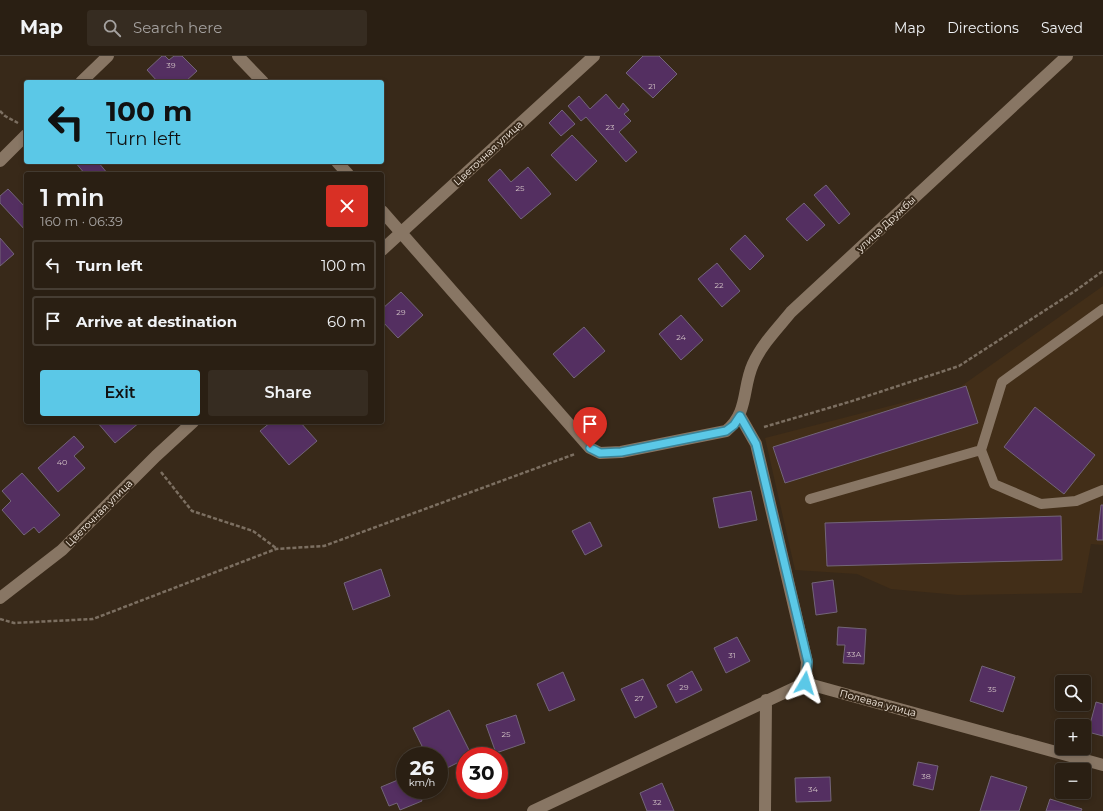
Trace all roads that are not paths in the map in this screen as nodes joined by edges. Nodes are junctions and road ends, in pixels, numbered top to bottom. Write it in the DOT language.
graph roads {
  1 [pos="108,56"];
  2 [pos="238,56"];
  3 [pos="594,56"];
  4 [pos="1067,56"];
  5 [pos="83,80"];
  6 [pos="260,80"];
  7 [pos="24,137"];
  8 [pos="0,161"];
  9 [pos="339,164"];
  10 [pos="346,172"];
  11 [pos="384,213"];
  12 [pos="402,232"];
  13 [pos="384,248"];
  14 [pos="1103,309"];
  15 [pos="740,416"];
  16 [pos="191,424"];
  17 [pos="981,450"];
  18 [pos="1103,490"];
  19 [pos="810,500"];
  20 [pos="0,598"];
  21 [pos="805,683"];
  22 [pos="766,700"];
  23 [pos="1103,765"];
  24 [pos="533,811"];
  25 [pos="765,811"];
  1 -- 5 [label="street"];
  2 -- 6 [label="street"];
  3 -- 12 [label="street, Цветочная улица"];
  4 -- 15 [label="street, улица Дружбы"];
  7 -- 8 [label="street"];
  9 -- 10 [label="street"];
  11 -- 12 [label="street"];
  12 -- 13 [label="street, Цветочная улица"];
  12 -- 15 [label="street"];
  14 -- 17 [label="lane"];
  15 -- 21 [label="street"];
  16 -- 20 [label="street, Цветочная улица"];
  17 -- 18 [label="lane"];
  17 -- 19 [label="lane"];
  21 -- 22 [label="street"];
  21 -- 23 [label="street, Полевая улица"];
  22 -- 24 [label="street"];
  22 -- 25 [label="street"];
}
